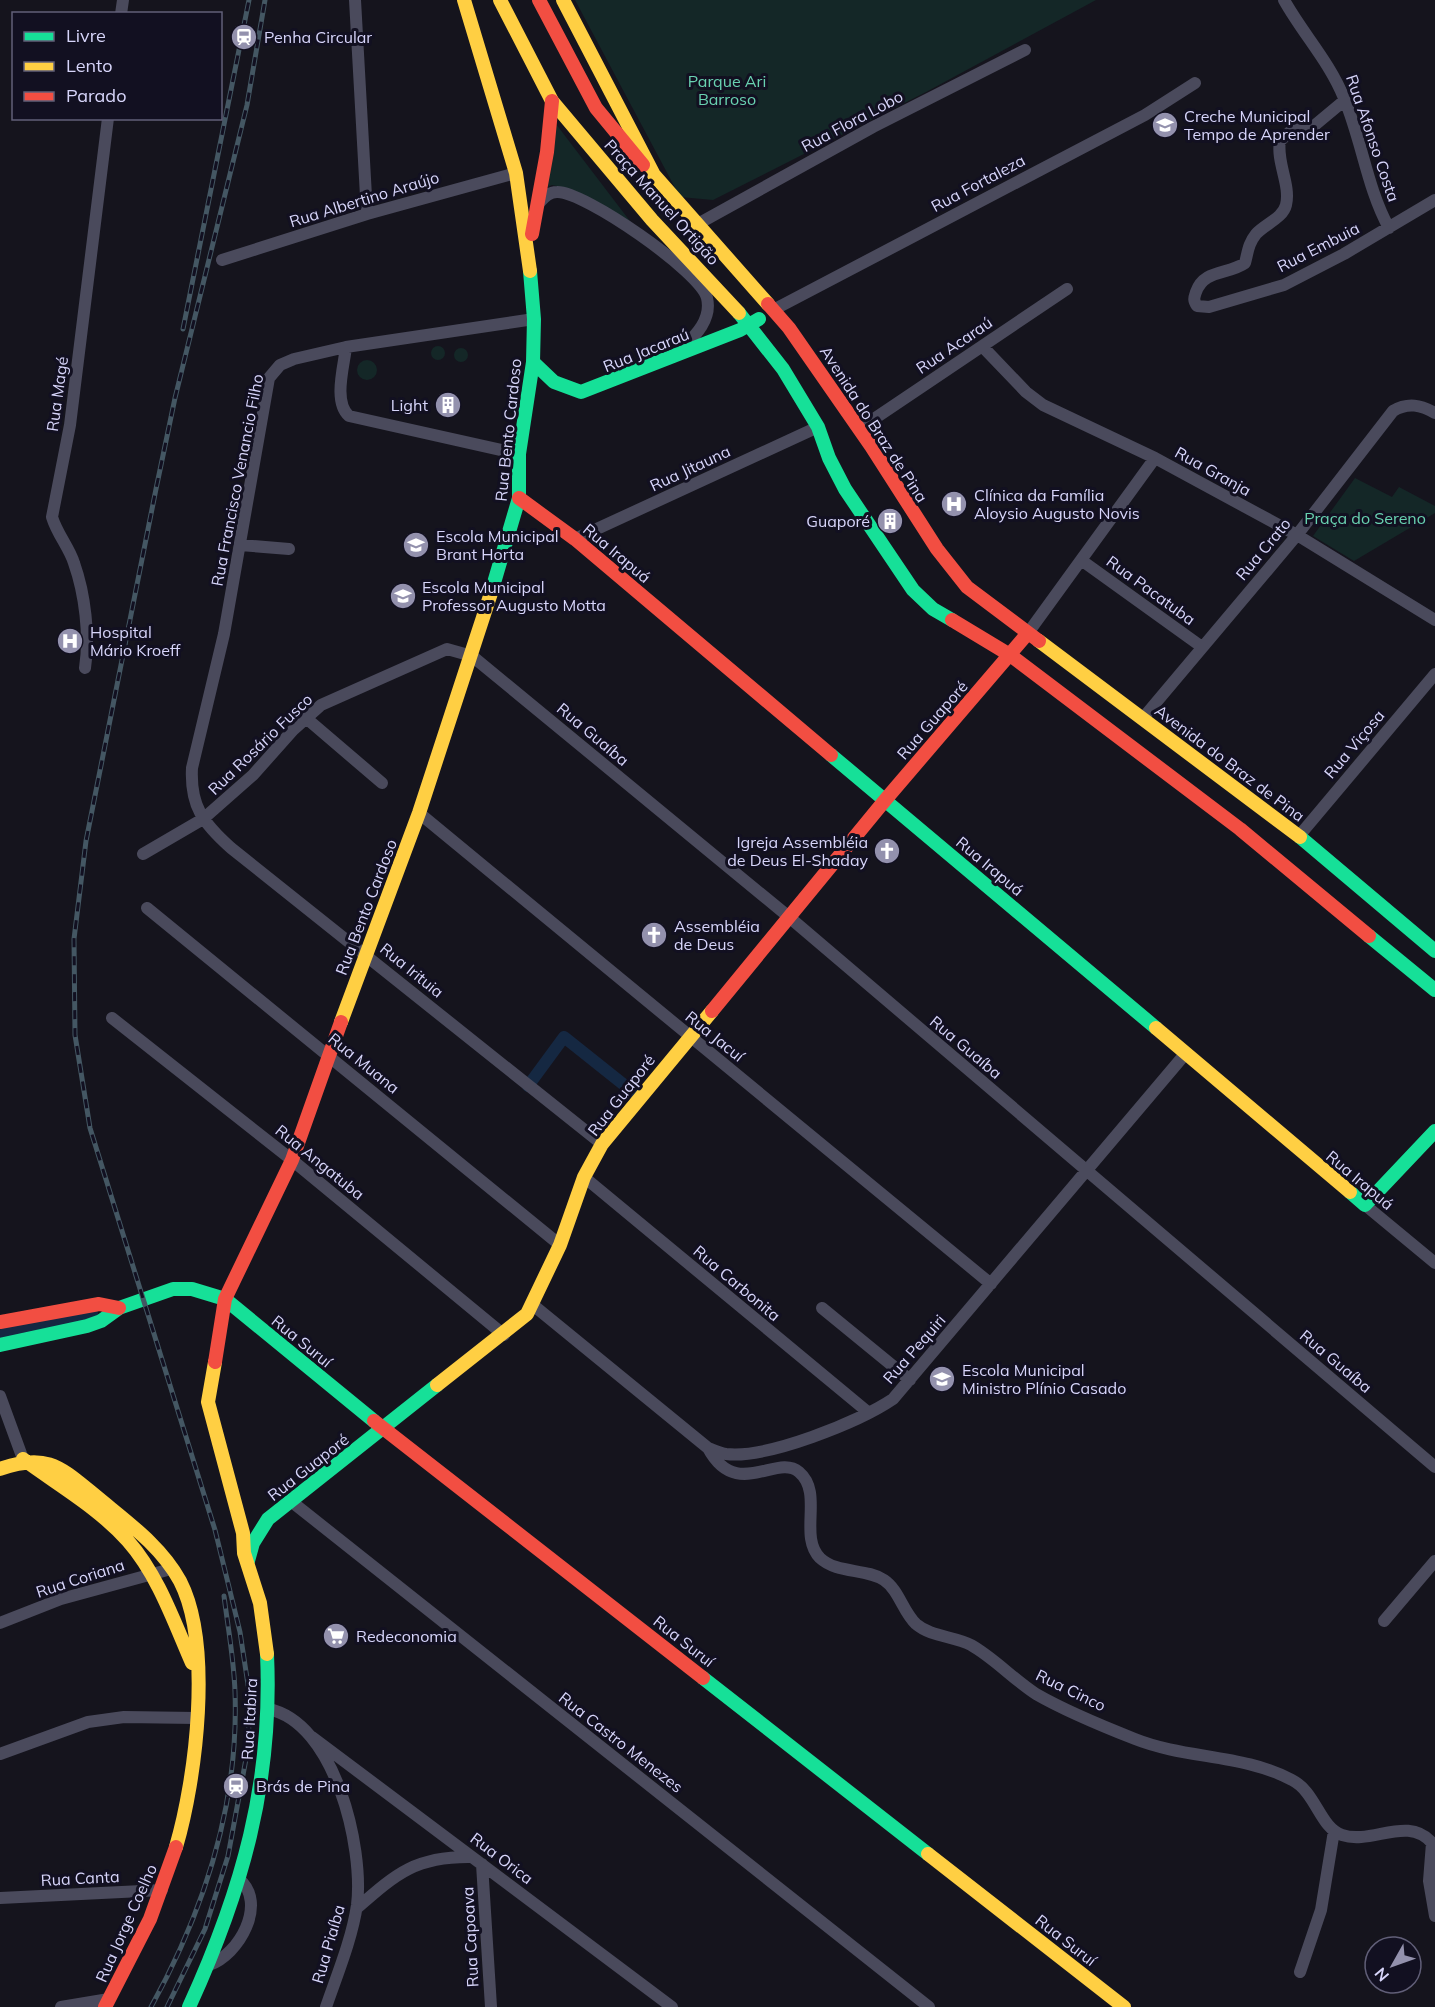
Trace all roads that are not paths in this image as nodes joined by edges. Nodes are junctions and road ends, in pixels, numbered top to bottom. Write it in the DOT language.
graph roads {
  1 [pos="355,0"];
  2 [pos="464,0"];
  3 [pos="500,0"];
  4 [pos="538,0"];
  5 [pos="563,0"];
  6 [pos="1284,0"];
  7 [pos="1025,50"];
  8 [pos="1195,83"];
  9 [pos="1345,100"];
  10 [pos="552,101"];
  11 [pos="108,120"];
  12 [pos="516,173"];
  13 [pos="654,175"];
  14 [pos="1435,200"];
  15 [pos="536,206"];
  16 [pos="367,214"];
  17 [pos="696,225"];
  18 [pos="1389,228"];
  19 [pos="529,250"];
  20 [pos="222,260"];
  21 [pos="1067,289"];
  22 [pos="775,309"];
  23 [pos="534,319"];
  24 [pos="750,324"];
  25 [pos="982,346"];
  26 [pos="346,347"];
  27 [pos="675,356"];
  28 [pos="533,362"];
  29 [pos="1435,413"];
  30 [pos="818,427"];
  31 [pos="859,429"];
  32 [pos="519,454"];
  33 [pos="1155,458"];
  34 [pos="519,498"];
  35 [pos="1297,535"];
  36 [pos="575,539"];
  37 [pos="240,545"];
  38 [pos="289,549"];
  39 [pos="1081,560"];
  40 [pos="1435,620"];
  41 [pos="1028,633"];
  42 [pos="1202,647"];
  43 [pos="1010,655"];
  44 [pos="472,656"];
  45 [pos="85,668"];
  46 [pos="1435,674"];
  47 [pos="306,718"];
  48 [pos="1143,718"];
  49 [pos="382,783"];
  50 [pos="886,799"];
  51 [pos="420,813"];
  52 [pos="204,819"];
  53 [pos="1299,836"];
  54 [pos="143,854"];
  55 [pos="147,908"];
  56 [pos="789,917"];
  57 [pos="1435,951"];
  58 [pos="365,953"];
  59 [pos="1435,990"];
  60 [pos="112,1018"];
  61 [pos="689,1037"];
  62 [pos="1186,1053"];
  63 [pos="330,1057"];
  64 [pos="1435,1131"];
  65 [pos="602,1144"];
  66 [pos="292,1160"];
  67 [pos="1085,1169"];
  68 [pos="584,1177"];
  69 [pos="1365,1205"];
  70 [pos="560,1245"];
  71 [pos="1435,1263"];
  72 [pos="991,1284"];
  73 [pos="225,1299"];
  74 [pos="533,1305"];
  75 [pos="119,1308"];
  76 [pos="822,1308"];
  77 [pos="0,1322"];
  78 [pos="504,1335"];
  79 [pos="0,1345"];
  80 [pos="910,1380"];
  81 [pos="0,1396"];
  82 [pos="868,1413"];
  83 [pos="383,1428"];
  84 [pos="708,1448"];
  85 [pos="23,1459"];
  86 [pos="1435,1467"];
  87 [pos="0,1469"];
  88 [pos="292,1502"];
  89 [pos="237,1515"];
  90 [pos="268,1519"];
  91 [pos="248,1561"];
  92 [pos="1435,1561"];
  93 [pos="171,1569"];
  94 [pos="149,1574"];
  95 [pos="1384,1621"];
  96 [pos="0,1623"];
  97 [pos="197,1674"];
  98 [pos="268,1708"];
  99 [pos="196,1718"];
  100 [pos="312,1737"];
  101 [pos="0,1754"];
  102 [pos="1334,1831"];
  103 [pos="477,1861"];
  104 [pos="239,1879"];
  105 [pos="162,1890"];
  106 [pos="0,1898"];
  107 [pos="357,1908"];
  108 [pos="1435,1916"];
  109 [pos="209,1965"];
  110 [pos="1300,1972"];
  111 [pos="107,2003"];
  112 [pos="61,2007"];
  113 [pos="189,2007"];
  114 [pos="326,2007"];
  115 [pos="491,2007"];
  116 [pos="672,2007"];
  117 [pos="929,2007"];
  118 [pos="1124,2007"];
  1 -- 16 [label="street"];
  2 -- 12 [label="main road"];
  3 -- 10 [label="main road, Praça Manuel Ortigão"];
  4 -- 13 [label="main road"];
  5 -- 13 [label="main road, Avenida do Braz de Pina"];
  6 -- 9 [label="street, Rua Afonso Costa"];
  7 -- 17 [label="street, Rua Flora Lobo"];
  8 -- 22 [label="street, Rua Fortaleza"];
  9 -- 18 [label="street, Rua Afonso Costa"];
  9 -- 18 [label="street, Rua Embuia"];
  10 -- 15 [label="main road"];
  10 -- 24 [label="main road, Praça Manuel Ortigão"];
  11 -- 45 [label="street, Rua Magé"];
  12 -- 16 [label="street, Rua Albertino Araújo"];
  12 -- 19 [label="main road"];
  13 -- 17 [label="main road, Avenida do Braz de Pina"];
  14 -- 18 [label="street, Rua Embuia"];
  15 -- 19 [label="main road"];
  15 -- 27 [label="street"];
  16 -- 20 [label="street, Rua Albertino Araújo"];
  17 -- 22 [label="main road, Avenida do Braz de Pina"];
  19 -- 23 [label="main road, Rua Bento Cardoso"];
  21 -- 25 [label="street, Rua Acaraú"];
  22 -- 24 [label="main road, Rua Jacaraú"];
  22 -- 31 [label="main road, Avenida do Braz de Pina"];
  23 -- 26 [label="street, Rua Francisco Venancio Filho"];
  23 -- 28 [label="main road, Rua Bento Cardoso"];
  24 -- 27 [label="main road, Rua Jacaraú"];
  24 -- 30 [label="main road"];
  25 -- 31 [label="street, Rua Acaraú"];
  25 -- 33 [label="street, Rua Granja"];
  26 -- 32 [label="street"];
  26 -- 37 [label="street, Rua Francisco Venancio Filho"];
  27 -- 28 [label="main road, Rua Jacaraú"];
  28 -- 32 [label="main road, Rua Bento Cardoso"];
  29 -- 35 [label="street, Rua Crato"];
  30 -- 36 [label="street, Rua Jitauna"];
  30 -- 43 [label="main road"];
  31 -- 41 [label="main road, Avenida do Braz de Pina"];
  32 -- 34 [label="main road, Rua Bento Cardoso"];
  33 -- 35 [label="street, Rua Granja"];
  33 -- 39 [label="street"];
  34 -- 36 [label="main road, Rua Irapuá"];
  34 -- 44 [label="main road, Rua Bento Cardoso"];
  35 -- 40 [label="street, Rua Granja"];
  35 -- 42 [label="street, Rua Crato"];
  36 -- 50 [label="main road, Rua Irapuá"];
  37 -- 38 [label="street"];
  37 -- 52 [label="street, Rua Francisco Venancio Filho"];
  39 -- 41 [label="street"];
  39 -- 42 [label="street, Rua Pacatuba"];
  41 -- 43 [label="main road, Rua Guaporé"];
  41 -- 48 [label="main road, Avenida do Braz de Pina"];
  42 -- 48 [label="street, Rua Crato"];
  43 -- 50 [label="main road, Rua Guaporé"];
  43 -- 59 [label="main road"];
  44 -- 47 [label="street, Rua Rosário Fusco"];
  44 -- 51 [label="main road, Rua Bento Cardoso"];
  44 -- 56 [label="street, Rua Guaíba"];
  46 -- 53 [label="street, Rua Viçosa"];
  47 -- 49 [label="street"];
  47 -- 52 [label="street, Rua Rosário Fusco"];
  48 -- 53 [label="main road, Avenida do Braz de Pina"];
  50 -- 56 [label="main road, Rua Guaporé"];
  50 -- 62 [label="main road, Rua Irapuá"];
  51 -- 58 [label="main road, Rua Bento Cardoso"];
  51 -- 61 [label="street, Rua Jacuí"];
  52 -- 54 [label="street, Rua Rosário Fusco"];
  52 -- 58 [label="street, Rua Irituia"];
  53 -- 57 [label="main road, Avenida do Braz de Pina"];
  55 -- 63 [label="street, Rua Muana"];
  56 -- 61 [label="main road, Rua Guaporé"];
  56 -- 67 [label="street, Rua Guaíba"];
  58 -- 63 [label="main road, Rua Bento Cardoso"];
  58 -- 65 [label="street, Rua Irituia"];
  60 -- 66 [label="street, Rua Angatuba"];
  61 -- 65 [label="main road, Rua Guaporé"];
  61 -- 72 [label="street, Rua Jacuí"];
  62 -- 67 [label="street, Rua Pequiri"];
  62 -- 69 [label="main road, Rua Irapuá"];
  63 -- 66 [label="main road, Rua Bento Cardoso"];
  63 -- 70 [label="street, Rua Muana"];
  64 -- 69 [label="main road"];
  65 -- 68 [label="main road, Rua Guaporé"];
  66 -- 73 [label="main road, Rua Bento Cardoso"];
  66 -- 78 [label="street, Rua Angatuba"];
  67 -- 72 [label="street, Rua Pequiri"];
  67 -- 86 [label="street, Rua Guaíba"];
  68 -- 70 [label="main road, Rua Guaporé"];
  68 -- 82 [label="street, Rua Carbonita"];
  69 -- 71 [label="street, Rua Irapuá"];
  70 -- 74 [label="main road, Rua Guaporé"];
  72 -- 80 [label="street, Rua Pequiri"];
  73 -- 75 [label="main road"];
  73 -- 83 [label="main road, Rua Suruí"];
  73 -- 89 [label="main road, Rua Bento Cardoso"];
  74 -- 78 [label="main road, Rua Guaporé"];
  74 -- 84 [label="street, Rua Pequiri"];
  75 -- 77 [label="main road"];
  75 -- 79 [label="main road"];
  76 -- 80 [label="street"];
  78 -- 83 [label="main road, Rua Guaporé"];
  80 -- 82 [label="street, Rua Pequiri"];
  81 -- 85 [label="street"];
  82 -- 84 [label="street, Rua Pequiri"];
  83 -- 88 [label="main road, Rua Guaporé"];
  83 -- 118 [label="main road, Rua Suruí"];
  84 -- 102 [label="street, Rua Cinco"];
  85 -- 87 [label="main road"];
  85 -- 93 [label="main road, Rua Jorge Coelho"];
  85 -- 94 [label="main road"];
  88 -- 90 [label="main road, Rua Guaporé"];
  88 -- 117 [label="street, Rua Castro Menezes"];
  89 -- 90 [label="main road"];
  89 -- 91 [label="main road, Rua Bento Cardoso"];
  90 -- 91 [label="main road, Rua Guaporé"];
  91 -- 98 [label="main road, Rua Itabira"];
  92 -- 95 [label="street"];
  93 -- 94 [label="street, Rua Coriana"];
  93 -- 97 [label="main road, Rua Jorge Coelho"];
  94 -- 96 [label="street, Rua Coriana"];
  94 -- 97 [label="main road"];
  97 -- 99 [label="main road, Rua Jorge Coelho"];
  98 -- 100 [label="street, Rua Piaíba"];
  98 -- 104 [label="main road, Rua Itabira"];
  99 -- 101 [label="street"];
  99 -- 105 [label="main road, Rua Jorge Coelho"];
  100 -- 103 [label="street, Rua Orica"];
  100 -- 107 [label="street, Rua Piaíba"];
  102 -- 108 [label="street"];
  102 -- 110 [label="street"];
  103 -- 107 [label="street"];
  103 -- 115 [label="street, Rua Capoava"];
  103 -- 116 [label="street, Rua Orica"];
  104 -- 109 [label="main road, Rua Itabira"];
  104 -- 109 [label="street, Rua Itabira"];
  105 -- 106 [label="street, Rua Canta"];
  105 -- 111 [label="main road, Rua Jorge Coelho"];
  107 -- 114 [label="street, Rua Piaíba"];
  109 -- 113 [label="main road, Rua Itabira"];
  111 -- 112 [label="street"];
}
